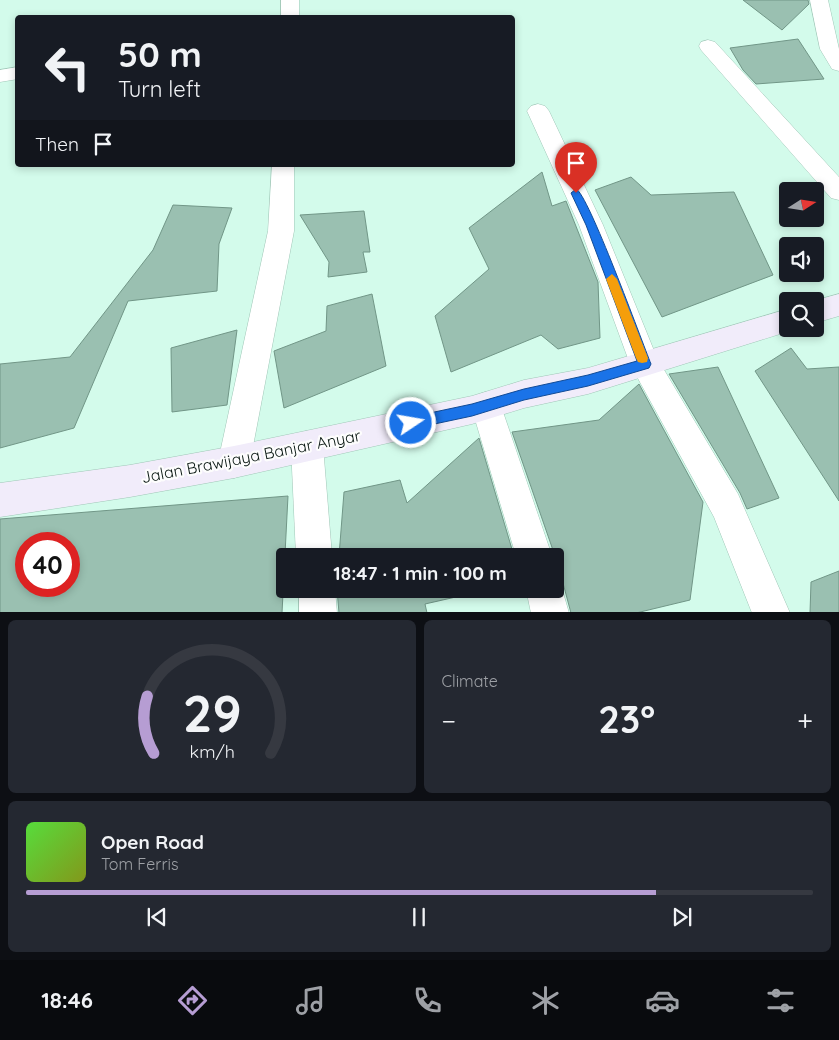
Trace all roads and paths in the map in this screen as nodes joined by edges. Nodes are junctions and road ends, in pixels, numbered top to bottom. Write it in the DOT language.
graph roads {
  1 [pos="290,0"];
  2 [pos="819,0"];
  3 [pos="290,15"];
  4 [pos="708,46"];
  5 [pos="839,65"];
  6 [pos="15,74"];
  7 [pos="0,76"];
  8 [pos="538,111"];
  9 [pos="283,167"];
  10 [pos="839,192"];
  11 [pos="839,305"];
  12 [pos="824,309"];
  13 [pos="779,323"];
  14 [pos="644,364"];
  15 [pos="486,406"];
  16 [pos="307,446"];
  17 [pos="234,462"];
  18 [pos="0,500"];
  19 [pos="313,548"];
  20 [pos="531,548"];
  21 [pos="317,598"];
  22 [pos="546,598"];
  23 [pos="318,612"];
  24 [pos="550,612"];
  25 [pos="771,612"];
  1 -- 3 [label="street"];
  2 -- 5 [label="street"];
  4 -- 10 [label="street"];
  6 -- 7 [label="street"];
  8 -- 14 [label="street"];
  9 -- 17 [label="street"];
  11 -- 12 [label="street"];
  13 -- 14 [label="street, Jalan Brawijaya Banjar Anyar"];
  14 -- 15 [label="street, Jalan Brawijaya Banjar Anyar"];
  14 -- 25 [label="street"];
  15 -- 16 [label="street, Jalan Brawijaya Banjar Anyar"];
  15 -- 20 [label="street"];
  16 -- 17 [label="street, Jalan Brawijaya Banjar Anyar"];
  16 -- 19 [label="street"];
  17 -- 18 [label="street, Jalan Brawijaya Banjar Anyar"];
  21 -- 23 [label="street"];
  22 -- 24 [label="street"];
}
